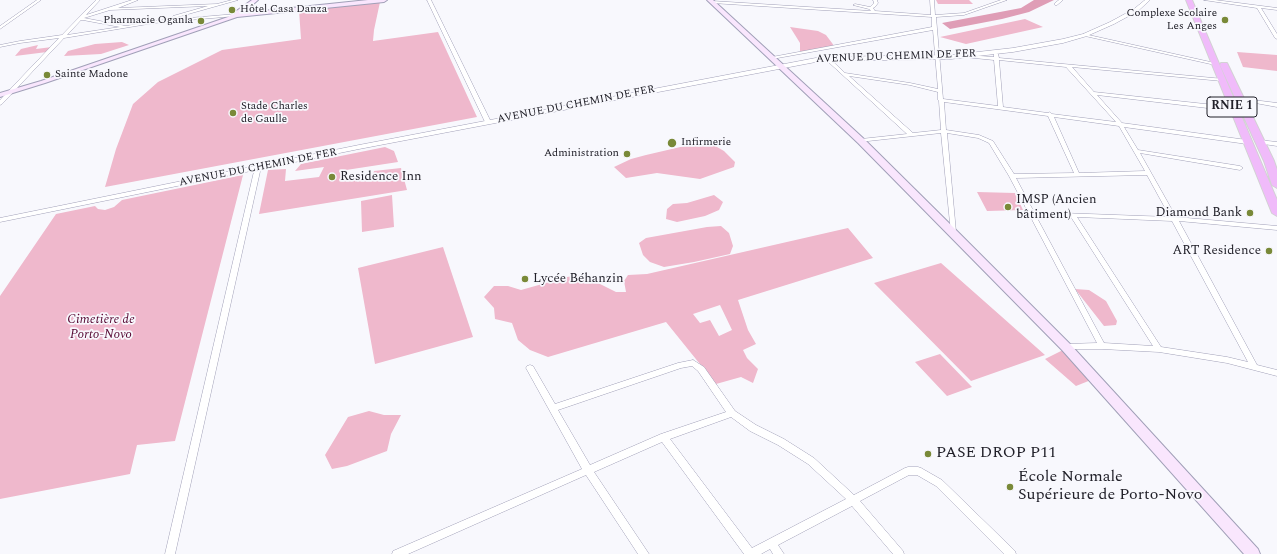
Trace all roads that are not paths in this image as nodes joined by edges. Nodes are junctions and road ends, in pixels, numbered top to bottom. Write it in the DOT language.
graph roads {
  1 [pos="39,0"];
  2 [pos="98,0"];
  3 [pos="136,0"];
  4 [pos="236,0"];
  5 [pos="255,0"];
  6 [pos="384,0"];
  7 [pos="429,0"];
  8 [pos="761,0"];
  9 [pos="874,0"];
  10 [pos="932,0"];
  11 [pos="1004,0"];
  12 [pos="1061,0"];
  13 [pos="1148,0"];
  14 [pos="1189,0"];
  15 [pos="1198,0"];
  16 [pos="1206,0"];
  17 [pos="711,1"];
  18 [pos="1056,4"];
  19 [pos="216,5"];
  20 [pos="759,5"];
  21 [pos="855,5"];
  22 [pos="1258,6"];
  23 [pos="870,8"];
  24 [pos="111,9"];
  25 [pos="1277,9"];
  26 [pos="875,13"];
  27 [pos="236,15"];
  28 [pos="933,16"];
  29 [pos="82,18"];
  30 [pos="154,22"];
  31 [pos="130,27"];
  32 [pos="0,28"];
  33 [pos="935,28"];
  34 [pos="1085,35"];
  35 [pos="63,37"];
  36 [pos="1277,38"];
  37 [pos="0,45"];
  38 [pos="996,55"];
  39 [pos="826,58"];
  40 [pos="936,58"];
  41 [pos="776,62"];
  42 [pos="1215,64"];
  43 [pos="1067,65"];
  44 [pos="844,74"];
  45 [pos="1222,80"];
  46 [pos="940,91"];
  47 [pos="10,92"];
  48 [pos="1093,93"];
  49 [pos="0,95"];
  50 [pos="1239,99"];
  51 [pos="940,100"];
  52 [pos="0,103"];
  53 [pos="1277,105"];
  54 [pos="1001,107"];
  55 [pos="1233,109"];
  56 [pos="1050,114"];
  57 [pos="488,122"];
  58 [pos="1120,124"];
  59 [pos="944,131"];
  60 [pos="912,135"];
  61 [pos="861,141"];
  62 [pos="1247,142"];
  63 [pos="1259,142"];
  64 [pos="1277,144"];
  65 [pos="1136,151"];
  66 [pos="258,168"];
  67 [pos="1240,168"];
  68 [pos="1149,173"];
  69 [pos="1077,174"];
  70 [pos="1012,176"];
  71 [pos="1277,185"];
  72 [pos="1277,212"];
  73 [pos="1032,214"];
  74 [pos="1073,216"];
  75 [pos="0,220"];
  76 [pos="1173,220"];
  77 [pos="1277,228"];
  78 [pos="953,232"];
  79 [pos="1102,346"];
  80 [pos="1066,347"];
  81 [pos="1159,349"];
  82 [pos="1254,366"];
  83 [pos="530,368"];
  84 [pos="1277,373"];
  85 [pos="553,408"];
  86 [pos="732,413"];
  87 [pos="664,437"];
  88 [pos="587,469"];
  89 [pos="852,500"];
  90 [pos="771,543"];
  91 [pos="170,554"];
  92 [pos="397,554"];
  93 [pos="644,554"];
  94 [pos="750,554"];
  95 [pos="779,554"];
  96 [pos="899,554"];
  97 [pos="1011,554"];
  98 [pos="1253,554"];
  1 -- 32 [label="street"];
  2 -- 29 [label="street"];
  3 -- 24 [label="street"];
  4 -- 19 [label="street"];
  5 -- 27 [label="main road"];
  6 -- 27 [label="main road"];
  7 -- 57 [label="street"];
  8 -- 20 [label="street"];
  9 -- 23 [label="street"];
  10 -- 28 [label="street"];
  11 -- 28 [label="street"];
  12 -- 18 [label="street"];
  13 -- 34 [label="street, AVENUE DU CHEMIN DE FER"];
  14 -- 42 [label="highway, RNIE 1"];
  15 -- 50 [label="highway, RNIE 1"];
  16 -- 22 [label="street"];
  17 -- 20 [label="street"];
  17 -- 41 [label="main road"];
  19 -- 24 [label="street"];
  19 -- 30 [label="street"];
  20 -- 26 [label="street"];
  21 -- 23 [label="street"];
  22 -- 25 [label="street"];
  22 -- 36 [label="street"];
  23 -- 26 [label="street"];
  24 -- 29 [label="street"];
  26 -- 28 [label="street"];
  27 -- 30 [label="street"];
  27 -- 47 [label="main road"];
  28 -- 33 [label="street"];
  29 -- 31 [label="street"];
  29 -- 35 [label="street"];
  30 -- 31 [label="street"];
  31 -- 35 [label="street"];
  33 -- 40 [label="street"];
  33 -- 41 [label="street"];
  34 -- 38 [label="street, AVENUE DU CHEMIN DE FER"];
  34 -- 42 [label="street"];
  35 -- 37 [label="street"];
  35 -- 47 [label="street"];
  38 -- 40 [label="street, AVENUE DU CHEMIN DE FER"];
  38 -- 43 [label="street"];
  38 -- 54 [label="street"];
  39 -- 40 [label="street, AVENUE DU CHEMIN DE FER"];
  39 -- 41 [label="street, AVENUE DU CHEMIN DE FER"];
  39 -- 44 [label="street"];
  40 -- 46 [label="street"];
  41 -- 57 [label="street, AVENUE DU CHEMIN DE FER"];
  41 -- 61 [label="main road"];
  42 -- 45 [label="highway, RNIE 1"];
  43 -- 45 [label="street"];
  43 -- 48 [label="street"];
  44 -- 46 [label="street"];
  44 -- 60 [label="street"];
  45 -- 55 [label="highway, RNIE 1"];
  46 -- 51 [label="street"];
  47 -- 49 [label="main road"];
  47 -- 52 [label="street"];
  48 -- 55 [label="street"];
  48 -- 58 [label="street"];
  50 -- 53 [label="street"];
  50 -- 63 [label="highway, RNIE 1"];
  51 -- 54 [label="street"];
  51 -- 59 [label="street"];
  54 -- 56 [label="street"];
  55 -- 62 [label="highway, RNIE 1"];
  56 -- 58 [label="street"];
  56 -- 69 [label="street"];
  57 -- 66 [label="street, AVENUE DU CHEMIN DE FER"];
  58 -- 62 [label="street"];
  58 -- 65 [label="street"];
  59 -- 60 [label="street"];
  59 -- 70 [label="street"];
  59 -- 78 [label="street"];
  60 -- 61 [label="street"];
  61 -- 78 [label="main road"];
  62 -- 72 [label="highway, RNIE 1"];
  63 -- 64 [label="street"];
  63 -- 71 [label="highway, RNIE 1"];
  65 -- 67 [label="street"];
  65 -- 68 [label="street"];
  66 -- 75 [label="street, AVENUE DU CHEMIN DE FER"];
  66 -- 91 [label="street"];
  68 -- 69 [label="street"];
  68 -- 76 [label="street"];
  69 -- 70 [label="street"];
  70 -- 73 [label="street"];
  73 -- 74 [label="street"];
  73 -- 79 [label="street"];
  74 -- 76 [label="street"];
  74 -- 81 [label="street"];
  76 -- 77 [label="street"];
  76 -- 82 [label="street"];
  78 -- 80 [label="main road"];
  79 -- 80 [label="street"];
  79 -- 81 [label="street"];
  80 -- 98 [label="main road"];
  81 -- 82 [label="street"];
  82 -- 84 [label="street"];
  83 -- 85 [label="street"];
  85 -- 86 [label="street"];
  85 -- 88 [label="street"];
  86 -- 87 [label="street"];
  86 -- 89 [label="street"];
  87 -- 88 [label="street"];
  87 -- 94 [label="street"];
  88 -- 92 [label="street"];
  88 -- 93 [label="street"];
  89 -- 90 [label="street"];
  89 -- 96 [label="street"];
  89 -- 97 [label="street"];
  90 -- 94 [label="street"];
  90 -- 95 [label="street"];
}
